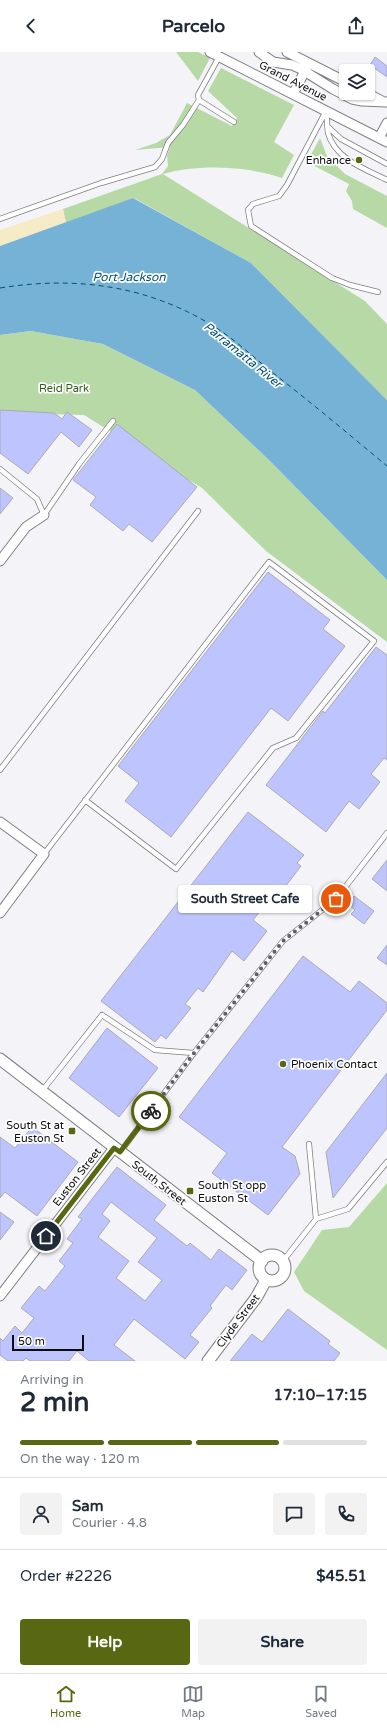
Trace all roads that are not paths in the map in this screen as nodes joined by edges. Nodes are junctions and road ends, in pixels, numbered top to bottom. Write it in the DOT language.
graph roads {
  1 [pos="259,52"];
  2 [pos="287,52"];
  3 [pos="215,53"];
  4 [pos="306,67"];
  5 [pos="339,79"];
  6 [pos="293,94"];
  7 [pos="375,97"];
  8 [pos="199,100"];
  9 [pos="386,103"];
  10 [pos="326,111"];
  11 [pos="234,122"];
  12 [pos="387,123"];
  13 [pos="328,127"];
  14 [pos="383,140"];
  15 [pos="387,164"];
  16 [pos="387,180"];
  17 [pos="0,219"];
  18 [pos="378,292"];
  19 [pos="113,421"];
  20 [pos="0,469"];
  21 [pos="198,511"];
  22 [pos="44,515"];
  23 [pos="0,561"];
  24 [pos="0,770"];
  25 [pos="85,800"];
  26 [pos="0,822"];
  27 [pos="387,833"];
  28 [pos="44,854"];
  29 [pos="0,913"];
  30 [pos="194,1053"];
  31 [pos="0,1059"];
  32 [pos="42,1091"];
  33 [pos="309,1144"];
  34 [pos="117,1150"];
  35 [pos="387,1162"];
  36 [pos="316,1220"];
  37 [pos="262,1261"];
  38 [pos="283,1261"];
  39 [pos="266,1280"];
  40 [pos="0,1296"];
  41 [pos="208,1361"];
  1 -- 4 [label="street"];
  2 -- 4 [label="street, Grand Avenue"];
  3 -- 6 [label="street, Grand Avenue"];
  3 -- 8 [label="lane"];
  4 -- 5 [label="street, Grand Avenue"];
  4 -- 6 [label="street"];
  4 -- 9 [label="street"];
  6 -- 10 [label="street, Grand Avenue"];
  7 -- 9 [label="street"];
  8 -- 11 [label="lane"];
  8 -- 17 [label="lane"];
  10 -- 13 [label="lane"];
  10 -- 14 [label="street, Grand Avenue"];
  10 -- 18 [label="lane"];
  12 -- 14 [label="street"];
  13 -- 15 [label="lane"];
  13 -- 16 [label="lane"];
  19 -- 22 [label="lane"];
  20 -- 22 [label="lane"];
  21 -- 24 [label="lane"];
  22 -- 23 [label="street"];
  25 -- 25 [label="lane"];
  25 -- 28 [label="lane"];
  26 -- 28 [label="street"];
  27 -- 30 [label="lane"];
  28 -- 29 [label="street"];
  30 -- 32 [label="lane"];
  30 -- 34 [label="lane"];
  31 -- 32 [label="street, South Street"];
  32 -- 34 [label="street, South Street"];
  33 -- 36 [label="lane"];
  34 -- 37 [label="street, South Street"];
  34 -- 40 [label="street, Euston Street"];
  35 -- 36 [label="lane"];
  36 -- 38 [label="lane"];
  37 -- 38 [label="street"];
  37 -- 39 [label="street"];
  38 -- 39 [label="street"];
  39 -- 41 [label="street, Clyde Street"];
}
